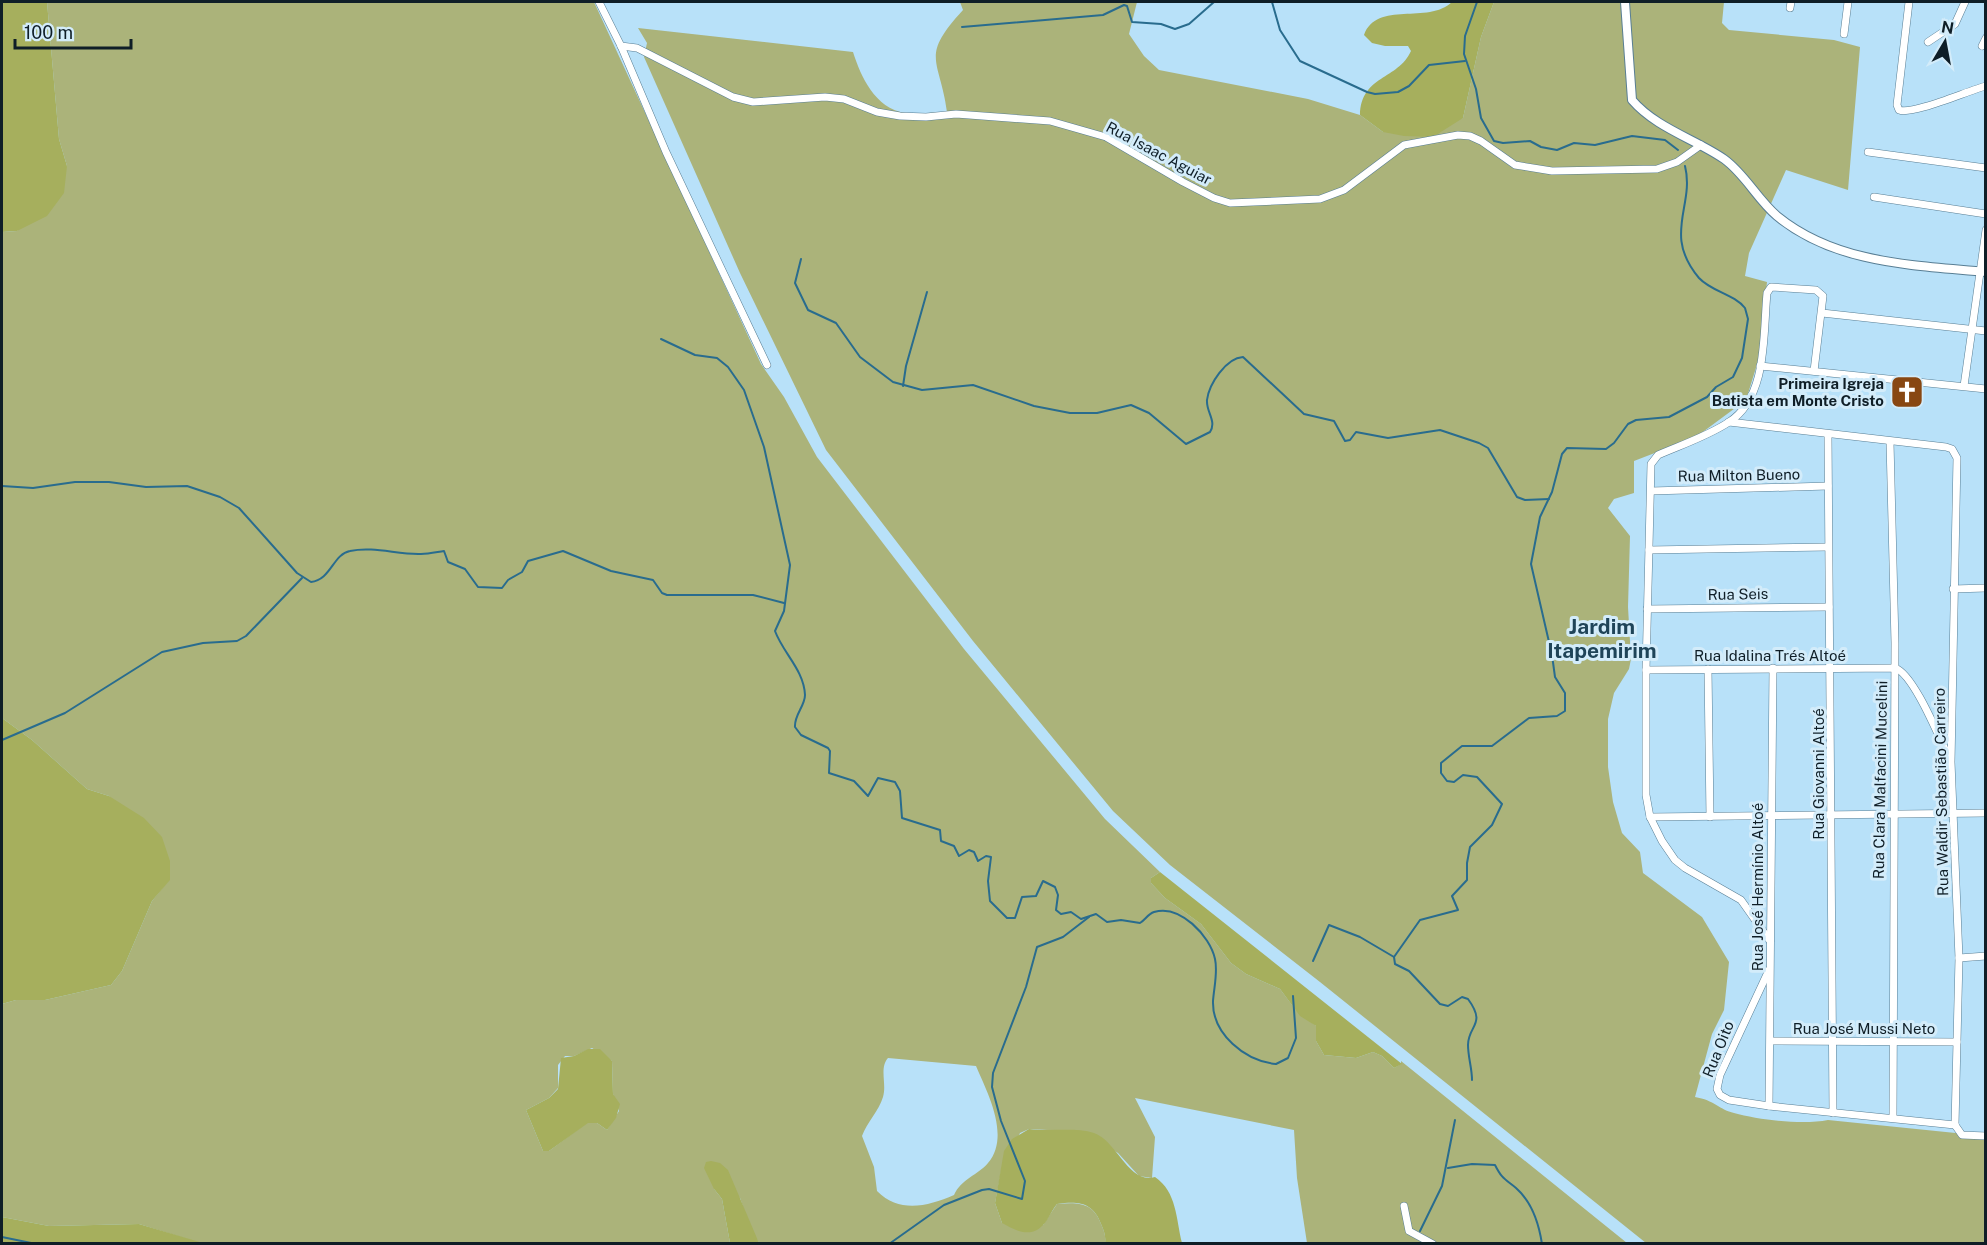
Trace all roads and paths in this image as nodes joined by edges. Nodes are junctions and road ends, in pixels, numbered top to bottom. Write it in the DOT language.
graph roads {
  1 [pos="599,2"];
  2 [pos="1625,2"];
  3 [pos="1848,2"];
  4 [pos="1909,2"];
  5 [pos="1965,2"];
  6 [pos="1845,34"];
  7 [pos="1986,38"];
  8 [pos="1928,42"];
  9 [pos="621,46"];
  10 [pos="1982,46"];
  11 [pos="1986,86"];
  12 [pos="1701,145"];
  13 [pos="1868,152"];
  14 [pos="1986,168"];
  15 [pos="1874,197"];
  16 [pos="1986,214"];
  17 [pos="1986,230"];
  18 [pos="1982,272"];
  19 [pos="1822,313"];
  20 [pos="1972,329"];
  21 [pos="1986,331"];
  22 [pos="767,365"];
  23 [pos="1760,366"];
  24 [pos="1814,371"];
  25 [pos="1964,386"];
  26 [pos="1986,389"];
  27 [pos="1729,422"];
  28 [pos="1828,435"];
  29 [pos="1890,442"];
  30 [pos="1828,486"];
  31 [pos="1651,491"];
  32 [pos="1828,548"];
  33 [pos="1649,550"];
  34 [pos="1986,588"];
  35 [pos="1953,589"];
  36 [pos="1828,607"];
  37 [pos="1647,609"];
  38 [pos="1773,668"];
  39 [pos="1831,668"];
  40 [pos="1894,668"];
  41 [pos="1708,669"];
  42 [pos="1646,670"];
  43 [pos="1951,762"];
  44 [pos="1954,813"];
  45 [pos="1986,813"];
  46 [pos="1892,814"];
  47 [pos="1771,815"];
  48 [pos="1831,815"];
  49 [pos="1650,817"];
  50 [pos="1710,817"];
  51 [pos="1770,942"];
  52 [pos="1986,957"];
  53 [pos="1959,958"];
  54 [pos="1770,968"];
  55 [pos="1833,1040"];
  56 [pos="1893,1040"];
  57 [pos="1772,1041"];
  58 [pos="1957,1042"];
  59 [pos="1769,1106"];
  60 [pos="1833,1113"];
  61 [pos="1893,1118"];
  62 [pos="1955,1125"];
  63 [pos="1986,1136"];
  64 [pos="1404,1206"];
  65 [pos="1433,1244"];
  1 -- 9 [label="street"];
  2 -- 12 [label="street"];
  3 -- 6 [label="street"];
  4 -- 11 [label="street"];
  5 -- 8 [label="street"];
  7 -- 10 [label="street"];
  9 -- 12 [label="street, Rua Isaac Aguiar"];
  9 -- 22 [label="street"];
  12 -- 18 [label="street"];
  13 -- 14 [label="street"];
  15 -- 16 [label="street"];
  17 -- 18 [label="street"];
  18 -- 20 [label="street"];
  19 -- 20 [label="street"];
  19 -- 23 [label="street"];
  19 -- 24 [label="street"];
  20 -- 21 [label="street"];
  20 -- 25 [label="street"];
  23 -- 24 [label="street"];
  23 -- 27 [label="street"];
  24 -- 25 [label="street"];
  25 -- 26 [label="street"];
  27 -- 28 [label="street"];
  27 -- 31 [label="street"];
  28 -- 29 [label="street"];
  28 -- 30 [label="street, Rua Giovanni Altoé"];
  29 -- 35 [label="street, Rua Waldir Sebastião Carreiro"];
  29 -- 40 [label="street, Rua Clara Malfacini Mucelini"];
  30 -- 31 [label="street, Rua Milton Bueno"];
  30 -- 32 [label="street, Rua Giovanni Altoé"];
  31 -- 33 [label="street"];
  32 -- 33 [label="street"];
  32 -- 36 [label="street, Rua Giovanni Altoé"];
  33 -- 37 [label="street"];
  34 -- 35 [label="street"];
  35 -- 43 [label="street, Rua Waldir Sebastião Carreiro"];
  36 -- 37 [label="street, Rua Seis"];
  36 -- 39 [label="street, Rua Giovanni Altoé"];
  37 -- 42 [label="street"];
  38 -- 39 [label="street, Rua Idalina Trés Altoé"];
  38 -- 41 [label="street, Rua Idalina Trés Altoé"];
  38 -- 47 [label="street, Rua José Hermínio Altoé"];
  39 -- 40 [label="street, Rua Idalina Trés Altoé"];
  39 -- 48 [label="street, Rua Giovanni Altoé"];
  40 -- 43 [label="street"];
  40 -- 46 [label="street, Rua Clara Malfacini Mucelini"];
  41 -- 42 [label="street, Rua Idalina Trés Altoé"];
  41 -- 50 [label="street"];
  42 -- 49 [label="street"];
  43 -- 44 [label="street, Rua Waldir Sebastião Carreiro"];
  44 -- 45 [label="street"];
  44 -- 46 [label="street"];
  44 -- 53 [label="street, Rua Waldir Sebastião Carreiro"];
  46 -- 48 [label="street"];
  46 -- 56 [label="street, Rua Clara Malfacini Mucelini"];
  47 -- 48 [label="street"];
  47 -- 50 [label="street"];
  47 -- 51 [label="street, Rua José Hermínio Altoé"];
  48 -- 55 [label="street, Rua Giovanni Altoé"];
  49 -- 50 [label="street"];
  49 -- 51 [label="street"];
  51 -- 54 [label="street, Rua José Hermínio Altoé"];
  52 -- 53 [label="street"];
  53 -- 58 [label="street, Rua Waldir Sebastião Carreiro"];
  54 -- 57 [label="street, Rua José Hermínio Altoé"];
  54 -- 59 [label="street, Rua Oito"];
  55 -- 56 [label="street, Rua José Mussi Neto"];
  55 -- 57 [label="street, Rua José Mussi Neto"];
  55 -- 60 [label="street, Rua Giovanni Altoé"];
  56 -- 58 [label="street, Rua José Mussi Neto"];
  56 -- 61 [label="street, Rua Clara Malfacini Mucelini"];
  57 -- 59 [label="street, Rua José Hermínio Altoé"];
  58 -- 62 [label="street, Rua Waldir Sebastião Carreiro"];
  59 -- 60 [label="street"];
  60 -- 61 [label="street"];
  61 -- 62 [label="street"];
  62 -- 63 [label="street"];
  64 -- 65 [label="street"];
}
